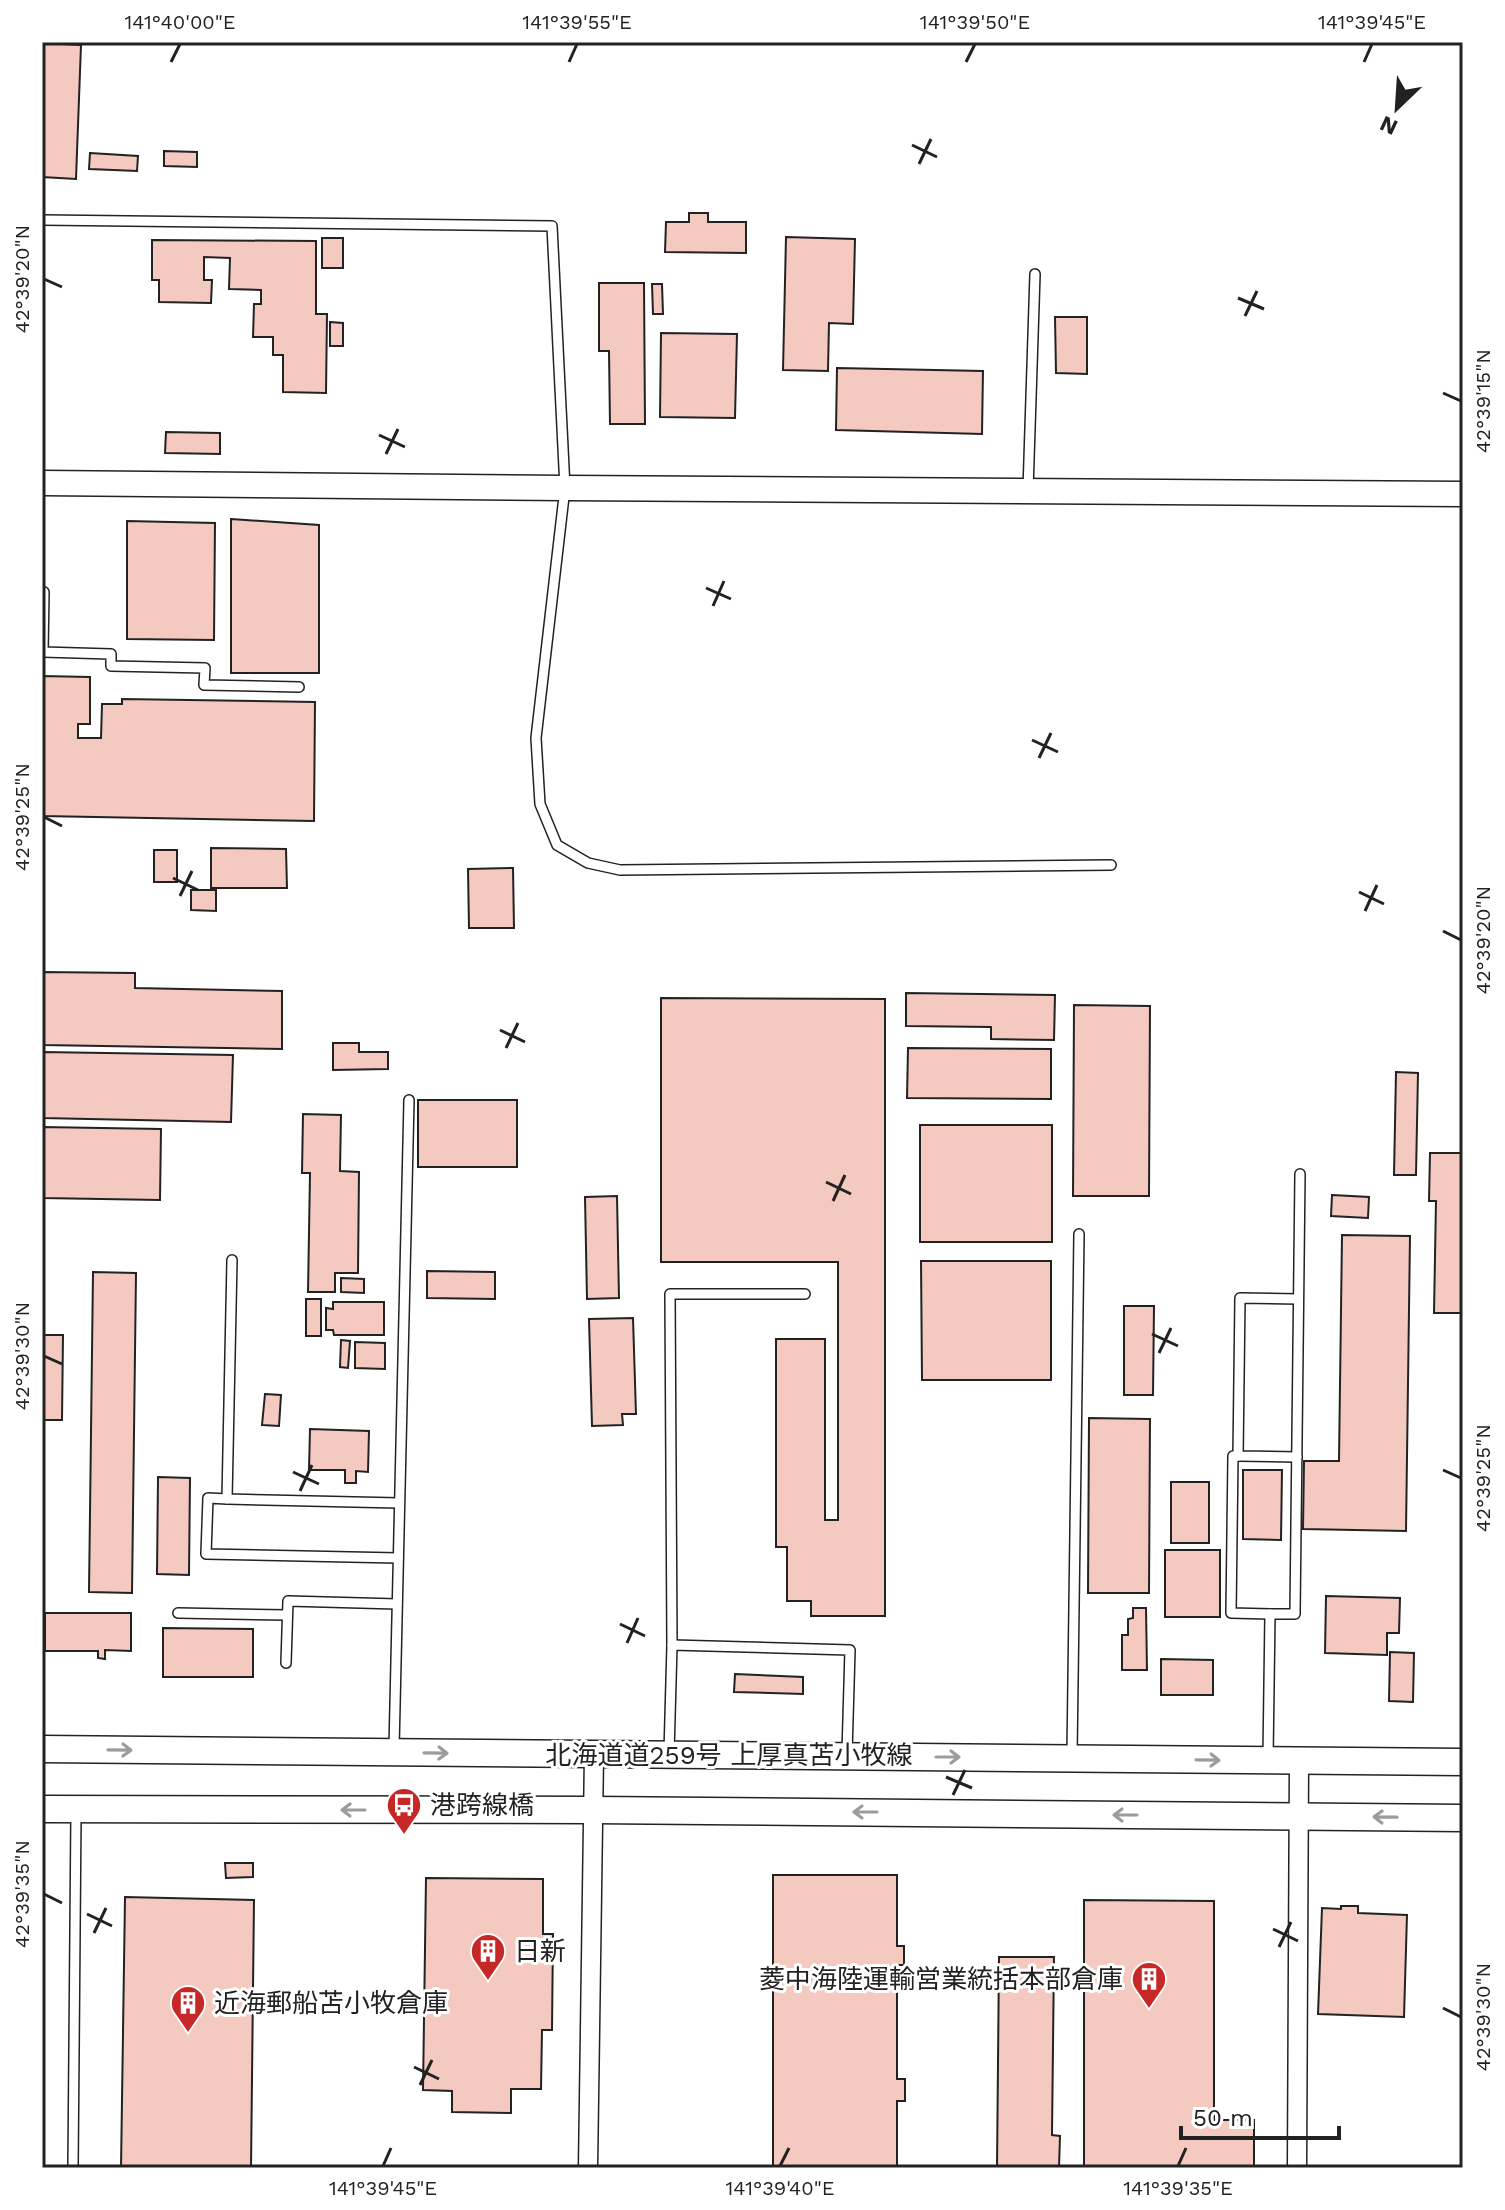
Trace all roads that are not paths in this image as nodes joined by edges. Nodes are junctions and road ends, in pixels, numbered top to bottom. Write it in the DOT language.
graph roads {
  1 [pos="42,220"];
  2 [pos="1035,274"];
  3 [pos="42,483"];
  4 [pos="565,488"];
  5 [pos="1028,490"];
  6 [pos="1463,494"];
  7 [pos="42,592"];
  8 [pos="299,687"];
  9 [pos="1111,865"];
  10 [pos="409,1100"];
  11 [pos="1300,1174"];
  12 [pos="1079,1234"];
  13 [pos="232,1260"];
  14 [pos="805,1294"];
  15 [pos="1298,1299"];
  16 [pos="1238,1456"];
  17 [pos="1297,1457"];
  18 [pos="227,1499"];
  19 [pos="399,1503"];
  20 [pos="398,1558"];
  21 [pos="397,1604"];
  22 [pos="178,1613"];
  23 [pos="1270,1614"];
  24 [pos="287,1615"];
  25 [pos="672,1645"];
  26 [pos="286,1663"];
  27 [pos="42,1749"];
  28 [pos="394,1753"];
  29 [pos="594,1754"];
  30 [pos="669,1755"];
  31 [pos="847,1757"];
  32 [pos="1072,1758"];
  33 [pos="1268,1760"];
  34 [pos="1299,1761"];
  35 [pos="1463,1762"];
  36 [pos="42,1809"];
  37 [pos="76,1809"];
  38 [pos="593,1810"];
  39 [pos="1298,1816"];
  40 [pos="1463,1818"];
  41 [pos="73,2168"];
  42 [pos="588,2168"];
  43 [pos="1297,2168"];
  1 -- 4 [label="lane"];
  2 -- 5 [label="lane"];
  3 -- 4 [label="street"];
  4 -- 5 [label="street"];
  4 -- 9 [label="lane"];
  5 -- 6 [label="street"];
  7 -- 8 [label="lane"];
  10 -- 19 [label="lane"];
  11 -- 15 [label="lane"];
  12 -- 32 [label="lane"];
  13 -- 18 [label="lane"];
  14 -- 25 [label="lane"];
  15 -- 16 [label="lane"];
  15 -- 17 [label="lane"];
  16 -- 17 [label="lane"];
  16 -- 23 [label="lane"];
  17 -- 23 [label="lane"];
  18 -- 19 [label="lane"];
  18 -- 20 [label="lane"];
  19 -- 20 [label="lane"];
  20 -- 21 [label="lane"];
  21 -- 24 [label="lane"];
  21 -- 28 [label="lane"];
  22 -- 24 [label="lane"];
  23 -- 33 [label="lane"];
  24 -- 26 [label="lane"];
  25 -- 30 [label="lane"];
  25 -- 31 [label="lane"];
  27 -- 28 [label="main road, 北海道道259号 上厚真苫小牧線, one-way"];
  28 -- 29 [label="main road, 北海道道259号 上厚真苫小牧線, one-way"];
  29 -- 30 [label="main road, 北海道道259号 上厚真苫小牧線"];
  29 -- 38 [label="street"];
  30 -- 31 [label="main road, 北海道道259号 上厚真苫小牧線"];
  31 -- 32 [label="main road, 北海道道259号 上厚真苫小牧線, one-way"];
  32 -- 33 [label="main road, 北海道道259号 上厚真苫小牧線, one-way"];
  33 -- 34 [label="main road, 北海道道259号 上厚真苫小牧線"];
  34 -- 35 [label="main road, 北海道道259号 上厚真苫小牧線"];
  34 -- 39 [label="street"];
  36 -- 37 [label="main road"];
  38 -- 37 [label="main road, one-way"];
  37 -- 41 [label="lane"];
  39 -- 38 [label="main road, one-way"];
  38 -- 42 [label="street"];
  40 -- 39 [label="main road, one-way"];
  39 -- 43 [label="street"];
}
